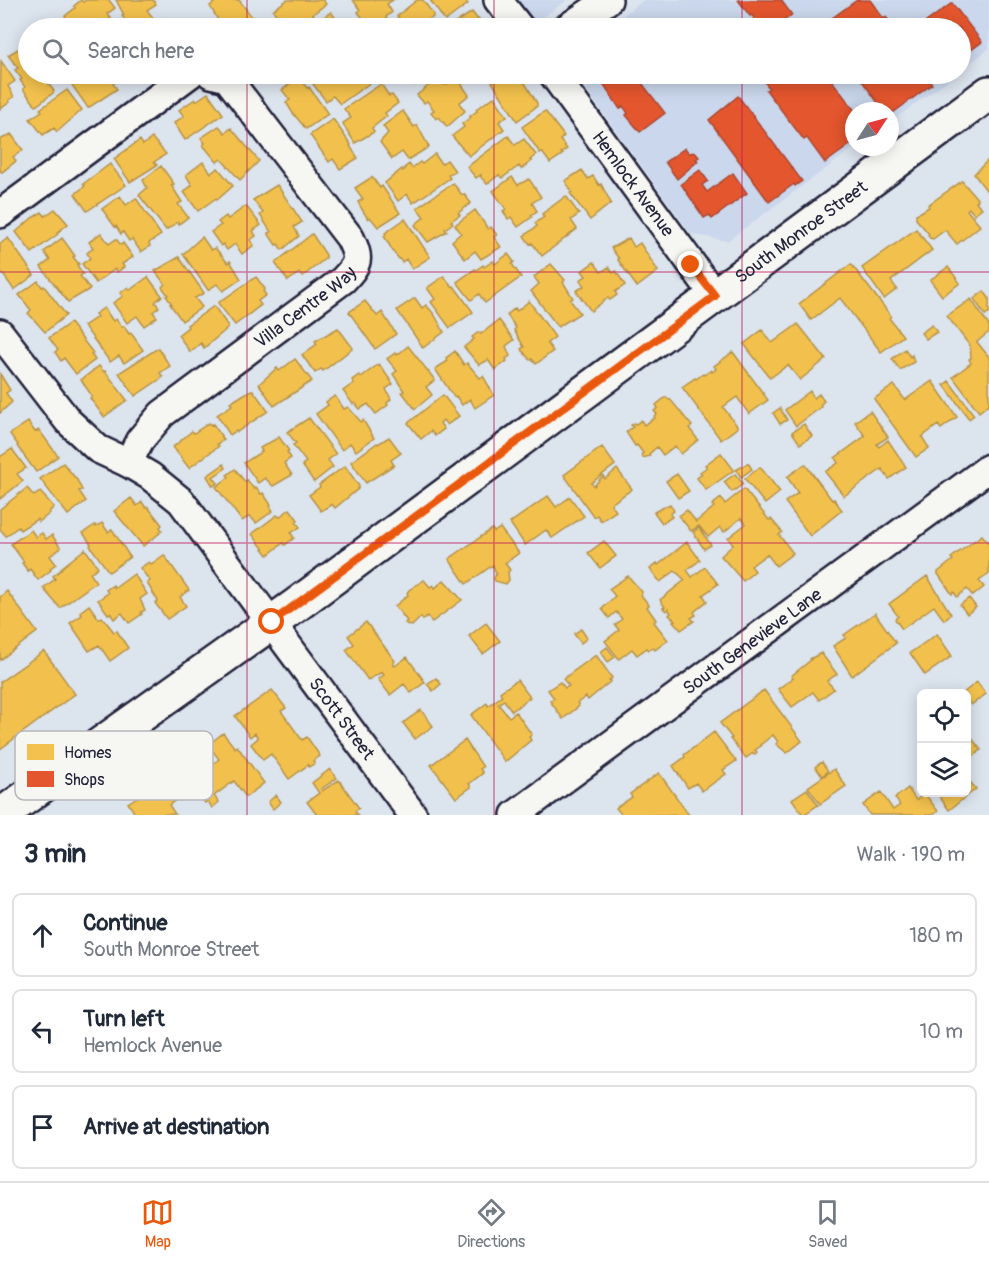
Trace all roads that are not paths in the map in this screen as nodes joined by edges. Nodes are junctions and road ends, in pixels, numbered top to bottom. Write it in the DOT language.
graph roads {
  1 [pos="498,0"];
  2 [pos="608,0"];
  3 [pos="512,18"];
  4 [pos="582,18"];
  5 [pos="176,84"];
  6 [pos="232,84"];
  7 [pos="559,84"];
  8 [pos="989,93"];
  9 [pos="0,214"];
  10 [pos="715,296"];
  11 [pos="0,333"];
  12 [pos="128,463"];
  13 [pos="989,468"];
  14 [pos="272,622"];
  15 [pos="119,731"];
  16 [pos="22,800"];
  17 [pos="1,815"];
  18 [pos="413,815"];
  19 [pos="515,815"];
  1 -- 3 [label="street"];
  2 -- 4 [label="street"];
  5 -- 9 [label="street"];
  6 -- 12 [label="street, Villa Centre Way"];
  7 -- 10 [label="street, Hemlock Avenue"];
  8 -- 10 [label="main road, South Monroe Street"];
  10 -- 14 [label="main road, South Monroe Street"];
  11 -- 12 [label="street"];
  12 -- 14 [label="street"];
  13 -- 19 [label="street, South Genevieve Lane"];
  14 -- 15 [label="main road, South Monroe Street"];
  14 -- 18 [label="street, Scott Street"];
  16 -- 17 [label="main road, South Monroe Street"];
}
